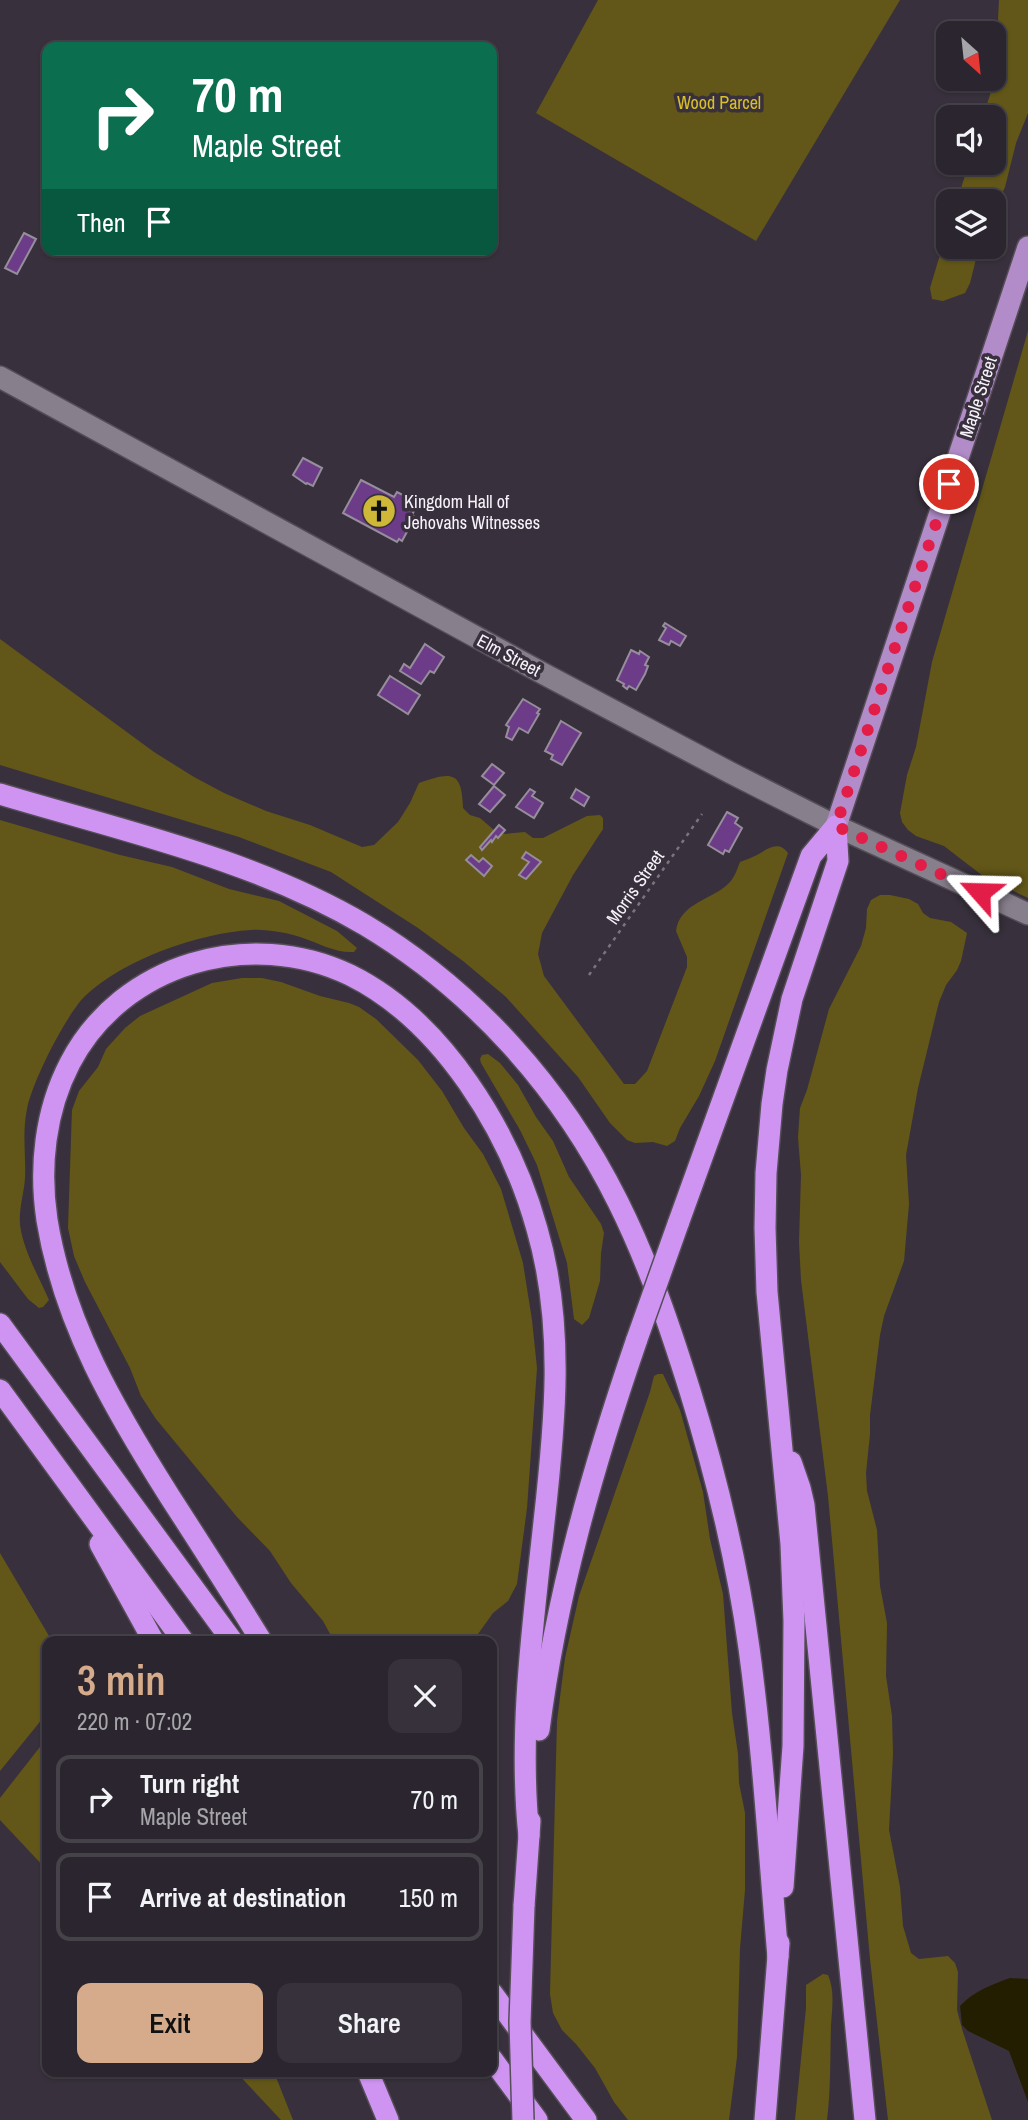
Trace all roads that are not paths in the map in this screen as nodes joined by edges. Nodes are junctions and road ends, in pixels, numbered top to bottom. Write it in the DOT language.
graph roads {
  1 [pos="1028,247"];
  2 [pos="0,377"];
  3 [pos="0,794"];
  4 [pos="836,826"];
  5 [pos="1028,914"];
  6 [pos="0,1324"];
  7 [pos="0,1390"];
  8 [pos="782,1443"];
  9 [pos="79,1497"];
  10 [pos="152,1636"];
  11 [pos="180,1636"];
  12 [pos="229,1636"];
  13 [pos="258,1636"];
  14 [pos="528,1836"];
  15 [pos="778,1957"];
  16 [pos="497,2000"];
  17 [pos="497,2066"];
  18 [pos="370,2077"];
  19 [pos="388,2120"];
  20 [pos="523,2120"];
  21 [pos="537,2120"];
  22 [pos="586,2120"];
  23 [pos="765,2120"];
  24 [pos="865,2120"];
  1 -- 4 [label="main road, Maple Street"];
  2 -- 4 [label="street, Elm Street"];
  3 -- 15 [label="highway"];
  4 -- 5 [label="street, Elm Street"];
  4 -- 8 [label="highway"];
  4 -- 14 [label="highway, bridge"];
  6 -- 12 [label="highway"];
  7 -- 9 [label="highway"];
  8 -- 15 [label="highway"];
  8 -- 24 [label="highway"];
  9 -- 10 [label="highway"];
  9 -- 11 [label="highway"];
  13 -- 14 [label="highway"];
  14 -- 20 [label="highway, bridge"];
  15 -- 23 [label="highway"];
  16 -- 22 [label="highway"];
  17 -- 21 [label="highway"];
  18 -- 19 [label="highway"];
}
